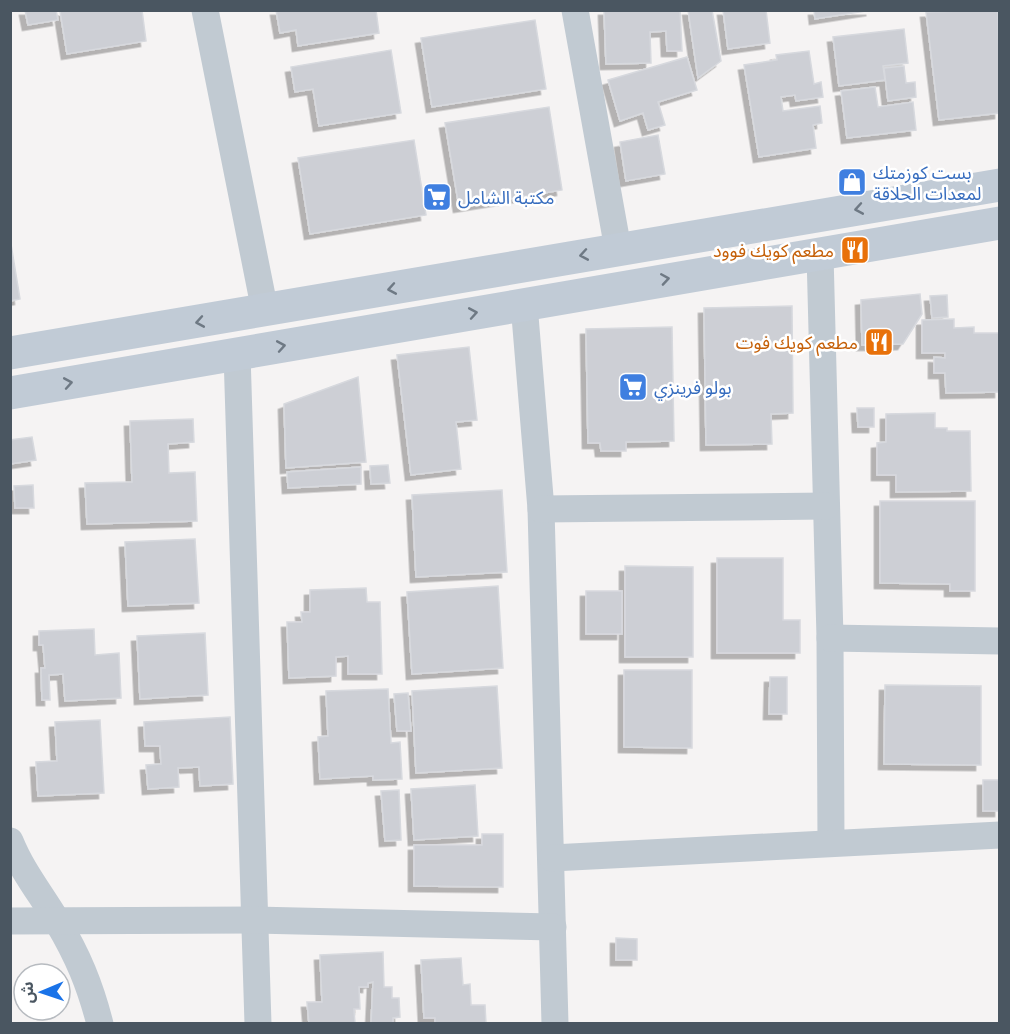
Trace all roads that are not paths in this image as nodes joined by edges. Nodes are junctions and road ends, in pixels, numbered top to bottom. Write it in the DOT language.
graph roads {
  1 [pos="205,10"];
  2 [pos="575,10"];
  3 [pos="999,185"];
  4 [pos="999,223"];
  5 [pos="618,249"];
  6 [pos="820,254"];
  7 [pos="524,304"];
  8 [pos="266,311"];
  9 [pos="10,353"];
  10 [pos="237,354"];
  11 [pos="10,393"];
  12 [pos="826,506"];
  13 [pos="541,509"];
  14 [pos="830,638"];
  15 [pos="999,641"];
  16 [pos="999,835"];
  17 [pos="10,841"];
  18 [pos="831,843"];
  19 [pos="552,858"];
  20 [pos="57,920"];
  21 [pos="255,920"];
  22 [pos="10,921"];
  23 [pos="553,927"];
  24 [pos="100,1023"];
  25 [pos="258,1023"];
  26 [pos="555,1023"];
  1 -- 8 [label="street"];
  2 -- 5 [label="street"];
  3 -- 5 [label="street, one-way"];
  4 -- 6 [label="street"];
  5 -- 8 [label="street, one-way"];
  7 -- 6 [label="street, one-way"];
  6 -- 12 [label="street"];
  10 -- 7 [label="street, one-way"];
  7 -- 13 [label="street"];
  8 -- 9 [label="street, one-way"];
  11 -- 10 [label="street, one-way"];
  10 -- 21 [label="street"];
  12 -- 13 [label="street"];
  12 -- 14 [label="street"];
  13 -- 19 [label="street"];
  14 -- 15 [label="street"];
  14 -- 18 [label="street"];
  16 -- 18 [label="street"];
  17 -- 20 [label="street"];
  18 -- 19 [label="street"];
  19 -- 23 [label="street"];
  20 -- 21 [label="street"];
  20 -- 22 [label="street"];
  20 -- 24 [label="street"];
  21 -- 23 [label="street"];
  21 -- 25 [label="street"];
  23 -- 26 [label="street"];
}
